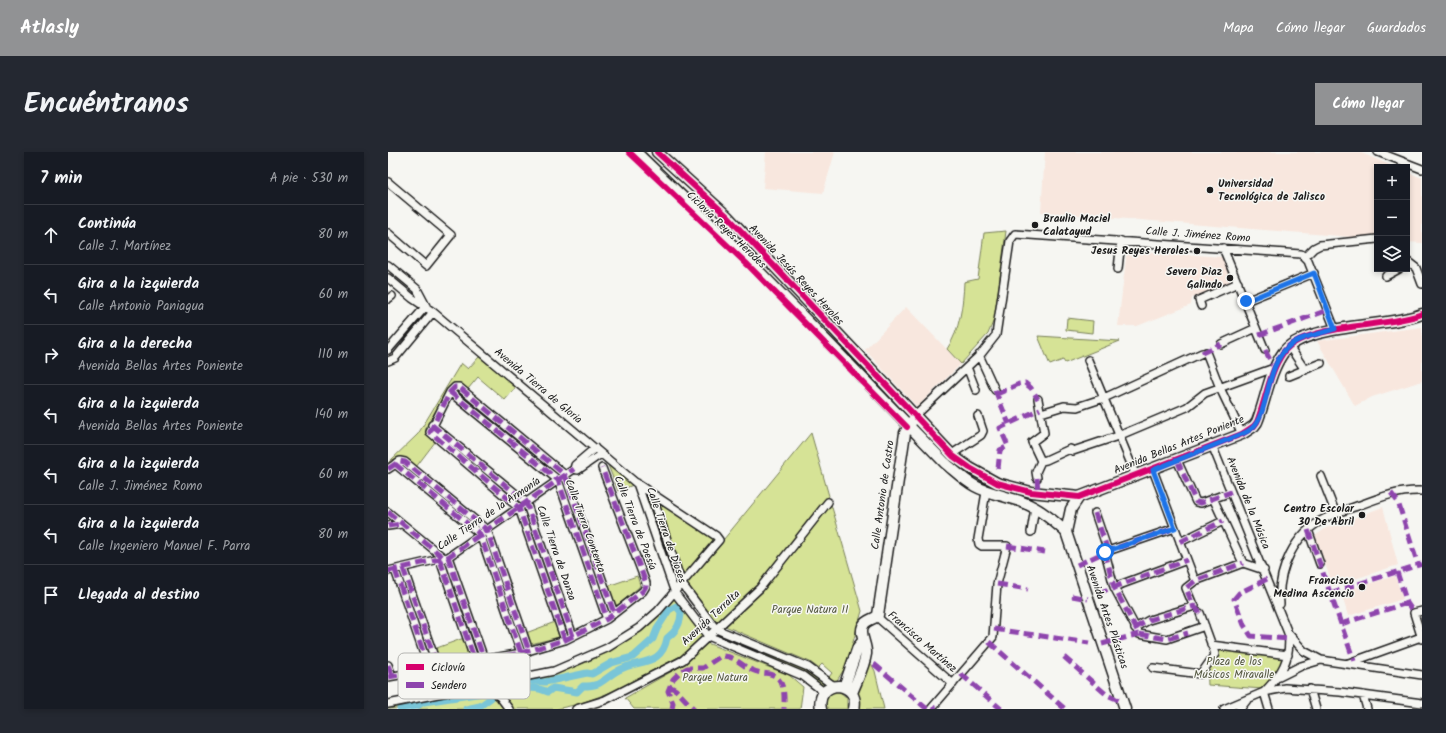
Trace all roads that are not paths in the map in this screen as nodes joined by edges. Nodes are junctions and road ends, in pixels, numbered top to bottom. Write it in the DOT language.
graph roads {
  1 [pos="636,152"];
  2 [pos="657,152"];
  3 [pos="1378,152"];
  4 [pos="1422,169"];
  5 [pos="679,172"];
  6 [pos="388,182"];
  7 [pos="668,182"];
  8 [pos="388,233"];
  9 [pos="1012,237"];
  10 [pos="1374,239"];
  11 [pos="1121,241"];
  12 [pos="1223,248"];
  13 [pos="1305,257"];
  14 [pos="1410,264"];
  15 [pos="388,265"];
  16 [pos="1118,269"];
  17 [pos="1393,272"];
  18 [pos="1314,273"];
  19 [pos="1386,276"];
  20 [pos="388,278"];
  21 [pos="1238,283"];
  22 [pos="1422,284"];
  23 [pos="1246,301"];
  24 [pos="426,306"];
  25 [pos="1201,306"];
  26 [pos="433,312"];
  27 [pos="1422,314"];
  28 [pos="1256,328"];
  29 [pos="1335,329"];
  30 [pos="1221,344"];
  31 [pos="1288,346"];
  32 [pos="388,350"];
  33 [pos="1266,350"];
  34 [pos="979,355"];
  35 [pos="1088,360"];
  36 [pos="388,361"];
  37 [pos="1321,363"];
  38 [pos="967,367"];
  39 [pos="1274,368"];
  40 [pos="1305,370"];
  41 [pos="1289,376"];
  42 [pos="1220,388"];
  43 [pos="976,390"];
  44 [pos="995,390"];
  45 [pos="450,392"];
  46 [pos="1104,398"];
  47 [pos="1038,399"];
  48 [pos="1041,413"];
  49 [pos="915,416"];
  50 [pos="978,416"];
  51 [pos="432,425"];
  52 [pos="908,425"];
  53 [pos="1242,434"];
  54 [pos="1118,436"];
  55 [pos="1212,445"];
  56 [pos="595,448"];
  57 [pos="601,454"];
  58 [pos="952,454"];
  59 [pos="1177,460"];
  60 [pos="1041,461"];
  61 [pos="395,464"];
  62 [pos="602,468"];
  63 [pos="388,469"];
  64 [pos="574,469"];
  65 [pos="1153,470"];
  66 [pos="565,475"];
  67 [pos="1136,476"];
  68 [pos="1321,476"];
  69 [pos="1037,478"];
  70 [pos="558,480"];
  71 [pos="636,483"];
  72 [pos="1422,491"];
  73 [pos="986,492"];
  74 [pos="1231,492"];
  75 [pos="652,494"];
  76 [pos="1080,497"];
  77 [pos="1213,498"];
  78 [pos="526,502"];
  79 [pos="828,502"];
  80 [pos="519,508"];
  81 [pos="1035,508"];
  82 [pos="388,512"];
  83 [pos="1095,513"];
  84 [pos="1336,514"];
  85 [pos="1223,521"];
  86 [pos="402,524"];
  87 [pos="388,526"];
  88 [pos="1175,528"];
  89 [pos="487,530"];
  90 [pos="1308,530"];
  91 [pos="1031,532"];
  92 [pos="1066,532"];
  93 [pos="480,534"];
  94 [pos="1180,542"];
  95 [pos="1107,552"];
  96 [pos="444,558"];
  97 [pos="1187,560"];
  98 [pos="1243,562"];
  99 [pos="1320,564"];
  100 [pos="403,568"];
  101 [pos="391,570"];
  102 [pos="1264,570"];
  103 [pos="1195,581"];
  104 [pos="682,584"];
  105 [pos="1114,587"];
  106 [pos="675,593"];
  107 [pos="1422,611"];
  108 [pos="614,613"];
  109 [pos="1200,613"];
  110 [pos="1281,613"];
  111 [pos="877,617"];
  112 [pos="606,619"];
  113 [pos="1205,626"];
  114 [pos="1135,628"];
  115 [pos="716,629"];
  116 [pos="1288,633"];
  117 [pos="573,636"];
  118 [pos="708,636"];
  119 [pos="1422,638"];
  120 [pos="565,640"];
  121 [pos="1211,645"];
  122 [pos="529,651"];
  123 [pos="424,653"];
  124 [pos="433,653"];
  125 [pos="473,653"];
  126 [pos="482,653"];
  127 [pos="521,653"];
  128 [pos="1288,655"];
  129 [pos="1321,660"];
  130 [pos="1346,664"];
  131 [pos="388,665"];
  132 [pos="1154,668"];
  133 [pos="530,675"];
  134 [pos="1422,675"];
  135 [pos="390,677"];
  136 [pos="1279,677"];
  137 [pos="953,684"];
  138 [pos="843,688"];
  139 [pos="1310,689"];
  140 [pos="824,692"];
  141 [pos="1264,692"];
  142 [pos="1363,695"];
  143 [pos="412,699"];
  144 [pos="502,699"];
  145 [pos="1248,700"];
  146 [pos="388,704"];
  147 [pos="1420,705"];
  148 [pos="509,709"];
  149 [pos="576,709"];
  150 [pos="821,709"];
  151 [pos="854,709"];
  152 [pos="931,709"];
  153 [pos="1125,709"];
  154 [pos="1224,709"];
  155 [pos="1240,709"];
  156 [pos="1269,709"];
  157 [pos="1316,709"];
  158 [pos="1366,709"];
  1 -- 7 [label="street, Avenida Jesús Reyes Heroles"];
  2 -- 5 [label="street, Avenida Jesús Reyes Heroles"];
  3 -- 4 [label="street"];
  5 -- 7 [label="street"];
  5 -- 49 [label="street, Avenida Jesús Reyes Heroles"];
  6 -- 8 [label="street"];
  7 -- 52 [label="street, Avenida Jesús Reyes Heroles"];
  9 -- 11 [label="street, Calle J. Jiménez Romo"];
  9 -- 34 [label="street, Calle Antonio de Castro"];
  10 -- 13 [label="street"];
  11 -- 12 [label="street, Calle J. Jiménez Romo"];
  11 -- 16 [label="street"];
  12 -- 13 [label="street, Calle J. Jiménez Romo"];
  12 -- 21 [label="street"];
  13 -- 18 [label="street"];
  14 -- 22 [label="street"];
  15 -- 24 [label="street, Avenida Tierra de Gloria"];
  17 -- 19 [label="street"];
  18 -- 23 [label="street"];
  18 -- 29 [label="street"];
  20 -- 24 [label="street, Avenida Tierra de Gloria"];
  21 -- 23 [label="street"];
  21 -- 25 [label="street"];
  23 -- 28 [label="street"];
  24 -- 26 [label="street, Avenida Tierra de Gloria"];
  24 -- 32 [label="street"];
  26 -- 36 [label="street"];
  26 -- 56 [label="street, Avenida Tierra de Gloria"];
  27 -- 29 [label="street"];
  28 -- 30 [label="street"];
  28 -- 33 [label="street"];
  29 -- 31 [label="street"];
  31 -- 39 [label="street, Avenida Bellas Artes Poniente"];
  31 -- 40 [label="street"];
  34 -- 38 [label="street, Calle Antonio de Castro"];
  34 -- 44 [label="street"];
  35 -- 46 [label="street"];
  37 -- 40 [label="street"];
  38 -- 43 [label="street"];
  38 -- 49 [label="street, Calle Antonio de Castro"];
  39 -- 42 [label="street"];
  39 -- 53 [label="street, Avenida Bellas Artes Poniente"];
  40 -- 41 [label="street"];
  42 -- 46 [label="street"];
  42 -- 53 [label="street"];
  42 -- 54 [label="street"];
  45 -- 51 [label="street"];
  45 -- 66 [label="street, Calle Tierra Contenta"];
  45 -- 70 [label="street, Calle Tierra Contenta"];
  46 -- 48 [label="street"];
  46 -- 54 [label="street"];
  47 -- 48 [label="street"];
  48 -- 60 [label="street"];
  49 -- 52 [label="street, Calle Antonio de Castro"];
  49 -- 58 [label="street"];
  50 -- 58 [label="street"];
  51 -- 78 [label="street, Calle Tierra de Danza"];
  51 -- 80 [label="street, Calle Tierra de Danza"];
  52 -- 73 [label="street, Avenida Artes Plásticas"];
  52 -- 111 [label="street, Calle Antonio de Castro"];
  53 -- 55 [label="street, Avenida Bellas Artes Poniente"];
  54 -- 60 [label="street"];
  54 -- 67 [label="street"];
  55 -- 59 [label="street, Avenida Bellas Artes Poniente"];
  55 -- 74 [label="street, Avenida de la Música"];
  56 -- 57 [label="street, Avenida Tierra de Gloria"];
  56 -- 64 [label="street, Calle Tierra de la Armonía"];
  57 -- 64 [label="street, Calle Tierra de la Armonía"];
  57 -- 71 [label="street, Avenida Tierra de Gloria"];
  58 -- 76 [label="street"];
  59 -- 65 [label="street, Avenida Bellas Artes Poniente"];
  59 -- 77 [label="street"];
  60 -- 69 [label="street"];
  61 -- 63 [label="street"];
  61 -- 89 [label="street"];
  61 -- 93 [label="street"];
  62 -- 108 [label="street, Calle Tierra de Poesía"];
  64 -- 66 [label="street, Calle Tierra de la Armonía"];
  65 -- 67 [label="street, Avenida Bellas Artes Poniente"];
  65 -- 88 [label="street"];
  66 -- 70 [label="street, Calle Tierra de la Armonía"];
  66 -- 108 [label="street, Calle Tierra Contenta"];
  67 -- 76 [label="street, Avenida Bellas Artes Poniente"];
  68 -- 84 [label="street"];
  70 -- 78 [label="street, Calle Tierra de la Armonía"];
  70 -- 112 [label="street, Calle Tierra Contenta"];
  71 -- 75 [label="street, Calle Tierra de Dioses"];
  71 -- 106 [label="street, Calle Tierra de Dioses"];
  72 -- 84 [label="street"];
  73 -- 81 [label="street, Avenida Artes Plásticas"];
  73 -- 137 [label="street"];
  74 -- 77 [label="street"];
  74 -- 102 [label="street, Avenida de la Música"];
  75 -- 104 [label="street, Calle Tierra de Dioses"];
  75 -- 104 [label="street"];
  76 -- 92 [label="street"];
  77 -- 85 [label="street"];
  78 -- 80 [label="street, Calle Tierra de la Armonía"];
  78 -- 117 [label="street, Calle Tierra de Danza"];
  79 -- 115 [label="street, Avenida Terralta"];
  80 -- 89 [label="street, Calle Tierra de la Armonía"];
  80 -- 120 [label="street, Calle Tierra de Danza"];
  81 -- 91 [label="street"];
  81 -- 92 [label="street, Avenida Artes Plásticas"];
  82 -- 86 [label="street"];
  83 -- 95 [label="street"];
  84 -- 90 [label="street"];
  85 -- 94 [label="street"];
  85 -- 98 [label="street"];
  86 -- 87 [label="street"];
  86 -- 96 [label="street"];
  88 -- 94 [label="street"];
  88 -- 95 [label="street"];
  89 -- 93 [label="street, Calle Tierra de la Armonía"];
  89 -- 122 [label="street"];
  90 -- 99 [label="street"];
  90 -- 110 [label="street"];
  92 -- 153 [label="street, Avenida Artes Plásticas"];
  93 -- 96 [label="street, Calle Tierra de la Armonía"];
  93 -- 127 [label="street"];
  94 -- 97 [label="street"];
  95 -- 105 [label="street"];
  96 -- 100 [label="street, Calle Tierra de la Armonía"];
  96 -- 125 [label="street"];
  96 -- 126 [label="street"];
  97 -- 103 [label="street"];
  97 -- 105 [label="street"];
  98 -- 102 [label="street"];
  98 -- 103 [label="street"];
  100 -- 101 [label="street, Calle Tierra de la Armonía"];
  100 -- 124 [label="street"];
  101 -- 123 [label="street"];
  102 -- 110 [label="street, Avenida de la Música"];
  103 -- 114 [label="street"];
  104 -- 106 [label="street"];
  104 -- 115 [label="street, Calle Tierra de Dioses"];
  105 -- 114 [label="street"];
  106 -- 118 [label="street, Calle Tierra de Dioses"];
  106 -- 133 [label="street"];
  107 -- 119 [label="street"];
  108 -- 112 [label="street"];
  109 -- 113 [label="street"];
  110 -- 116 [label="street, Avenida de la Música"];
  111 -- 137 [label="street, Francisco Martínez"];
  111 -- 138 [label="street"];
  112 -- 117 [label="street"];
  113 -- 114 [label="street"];
  113 -- 121 [label="street"];
  115 -- 118 [label="street, Avenida Terralta"];
  115 -- 138 [label="street"];
  116 -- 128 [label="street"];
  116 -- 129 [label="street"];
  117 -- 120 [label="street"];
  118 -- 140 [label="street, Calle Tierra de Dioses"];
  118 -- 149 [label="street, Avenida Terralta"];
  119 -- 130 [label="street"];
  120 -- 122 [label="street"];
  121 -- 128 [label="street"];
  121 -- 132 [label="street"];
  122 -- 127 [label="street"];
  128 -- 136 [label="street"];
  129 -- 130 [label="street"];
  129 -- 136 [label="street"];
  130 -- 134 [label="street"];
  131 -- 135 [label="street"];
  136 -- 141 [label="street"];
  137 -- 152 [label="street"];
  138 -- 140 [label="street"];
  138 -- 151 [label="street"];
  139 -- 141 [label="street"];
  139 -- 142 [label="street"];
  139 -- 157 [label="street"];
  140 -- 150 [label="street"];
  141 -- 145 [label="street"];
  141 -- 156 [label="street"];
  142 -- 147 [label="street"];
  142 -- 158 [label="street"];
  143 -- 146 [label="street"];
  144 -- 148 [label="street"];
  145 -- 154 [label="street"];
  145 -- 155 [label="street"];
}
